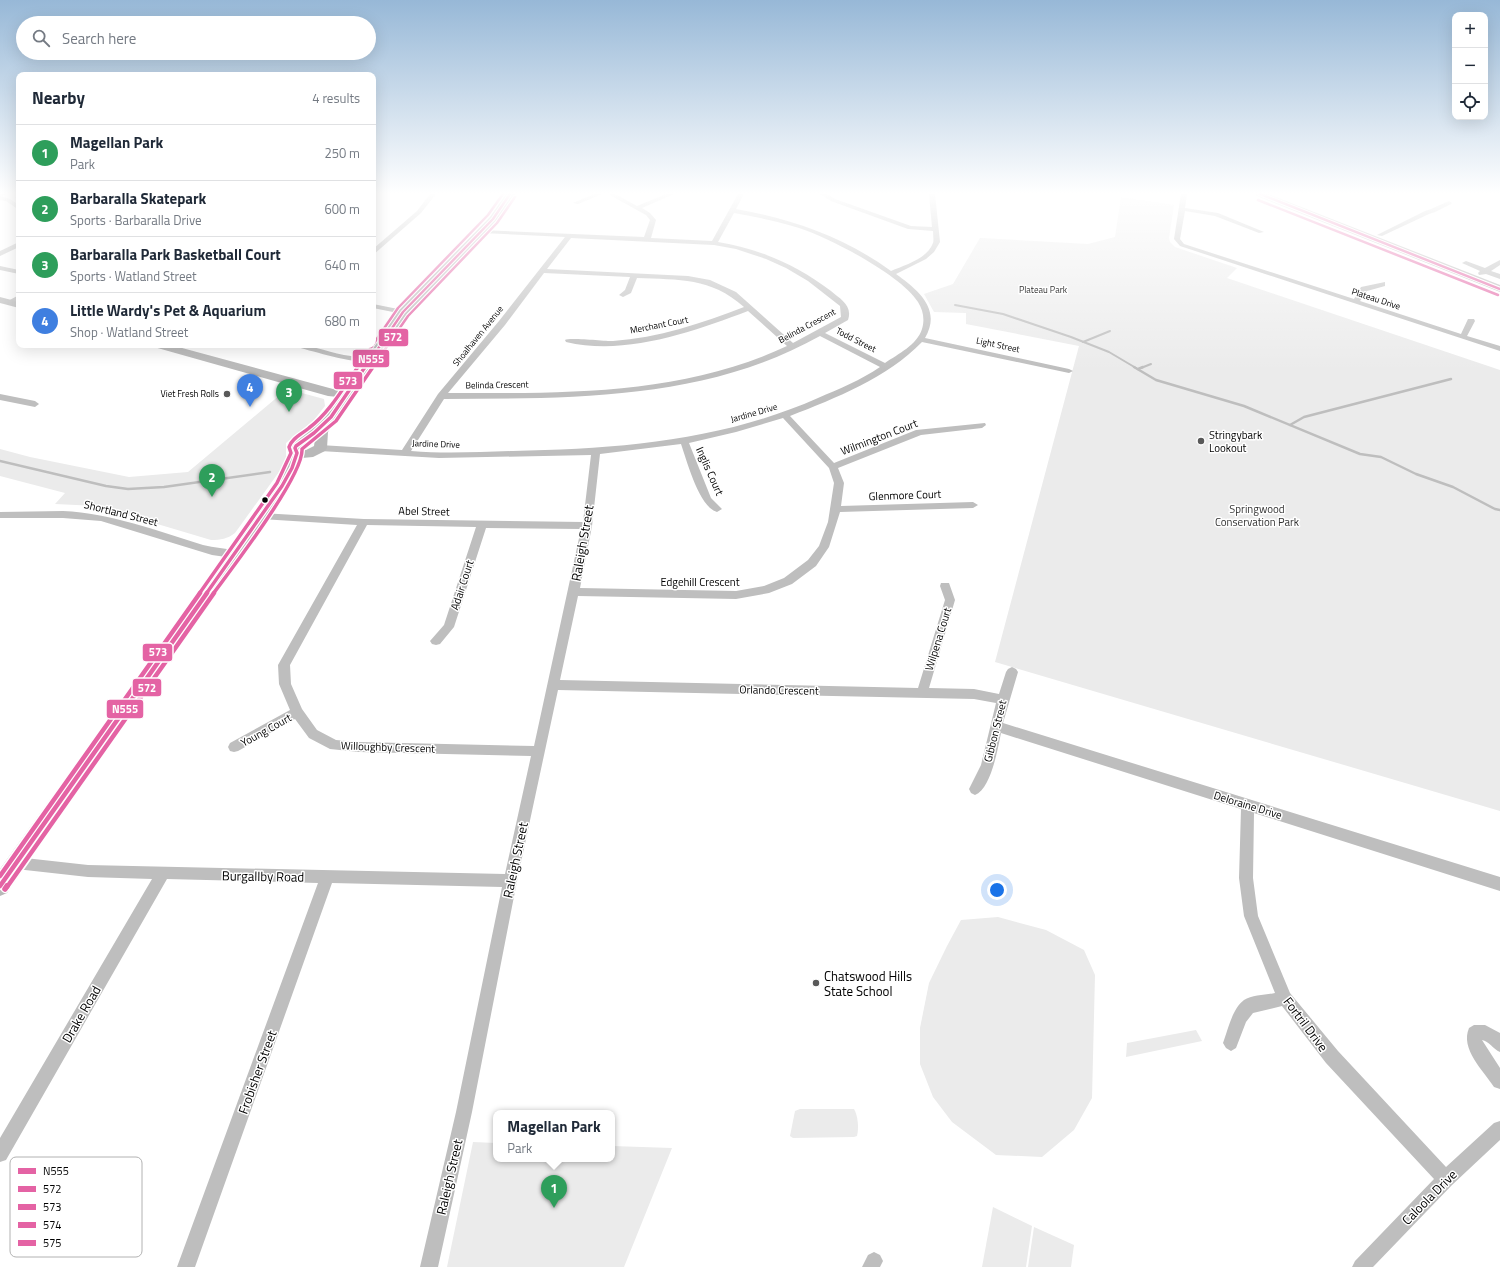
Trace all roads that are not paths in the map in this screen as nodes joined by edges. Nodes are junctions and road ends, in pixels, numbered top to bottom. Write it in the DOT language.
graph roads {
  1 [pos="460,253"];
  2 [pos="556,253"];
  3 [pos="755,253"];
  4 [pos="859,253"];
  5 [pos="930,253"];
  6 [pos="1207,253"];
  7 [pos="1421,253"];
  8 [pos="1425,253"];
  9 [pos="1500,262"];
  10 [pos="1466,263"];
  11 [pos="0,268"];
  12 [pos="16,271"];
  13 [pos="542,271"];
  14 [pos="891,274"];
  15 [pos="1480,275"];
  16 [pos="634,276"];
  17 [pos="1500,276"];
  18 [pos="1500,282"];
  19 [pos="1382,284"];
  20 [pos="1500,288"];
  21 [pos="623,296"];
  22 [pos="1355,302"];
  23 [pos="376,307"];
  24 [pos="749,308"];
  25 [pos="403,312"];
  26 [pos="1471,321"];
  27 [pos="818,332"];
  28 [pos="1463,337"];
  29 [pos="569,340"];
  30 [pos="922,340"];
  31 [pos="793,347"];
  32 [pos="169,348"];
  33 [pos="310,348"];
  34 [pos="1500,349"];
  35 [pos="371,360"];
  36 [pos="885,366"];
  37 [pos="1070,371"];
  38 [pos="347,394"];
  39 [pos="441,396"];
  40 [pos="0,398"];
  41 [pos="35,404"];
  42 [pos="785,415"];
  43 [pos="982,425"];
  44 [pos="684,441"];
  45 [pos="310,447"];
  46 [pos="596,451"];
  47 [pos="405,453"];
  48 [pos="833,468"];
  49 [pos="973,506"];
  50 [pos="716,509"];
  51 [pos="836,509"];
  52 [pos="0,515"];
  53 [pos="261,516"];
  54 [pos="364,522"];
  55 [pos="482,524"];
  56 [pos="587,526"];
  57 [pos="233,554"];
  58 [pos="945,586"];
  59 [pos="574,592"];
  60 [pos="436,641"];
  61 [pos="1012,672"];
  62 [pos="554,685"];
  63 [pos="922,693"];
  64 [pos="1003,700"];
  65 [pos="297,712"];
  66 [pos="996,726"];
  67 [pos="234,747"];
  68 [pos="540,751"];
  69 [pos="975,789"];
  70 [pos="1248,805"];
  71 [pos="16,863"];
  72 [pos="163,873"];
  73 [pos="327,878"];
  74 [pos="510,882"];
  75 [pos="1500,884"];
  76 [pos="0,886"];
  77 [pos="1285,998"];
  78 [pos="1231,1043"];
  79 [pos="1500,1044"];
  80 [pos="1500,1081"];
  81 [pos="1500,1129"];
  82 [pos="0,1154"];
  83 [pos="1446,1179"];
  84 [pos="186,1267"];
  85 [pos="429,1267"];
  86 [pos="1361,1267"];
  1 -- 25 [label="street"];
  2 -- 13 [label="street, Shoalhaven Avenue"];
  3 -- 27 [label="street, Belinda Crescent"];
  4 -- 14 [label="street"];
  5 -- 14 [label="street"];
  6 -- 22 [label="street, Plateau Drive"];
  7 -- 15 [label="street"];
  8 -- 15 [label="street"];
  9 -- 15 [label="street"];
  10 -- 15 [label="street"];
  11 -- 12 [label="street"];
  13 -- 16 [label="street"];
  13 -- 39 [label="street, Shoalhaven Avenue"];
  14 -- 30 [label="street"];
  15 -- 17 [label="street"];
  15 -- 18 [label="street"];
  15 -- 20 [label="street"];
  16 -- 21 [label="street"];
  16 -- 24 [label="street"];
  19 -- 22 [label="street"];
  22 -- 28 [label="street, Plateau Drive"];
  23 -- 25 [label="street"];
  24 -- 29 [label="street, Merchant Court"];
  24 -- 31 [label="street"];
  25 -- 35 [label="street"];
  26 -- 28 [label="street"];
  27 -- 31 [label="street, Belinda Crescent"];
  27 -- 36 [label="street, Todd Street"];
  28 -- 34 [label="street, Plateau Drive"];
  30 -- 36 [label="street, Jardine Drive"];
  30 -- 37 [label="street, Light Street"];
  31 -- 39 [label="street, Belinda Crescent"];
  32 -- 38 [label="street"];
  33 -- 35 [label="street"];
  35 -- 38 [label="street"];
  36 -- 42 [label="street, Jardine Drive"];
  38 -- 45 [label="street"];
  39 -- 47 [label="street, Shoalhaven Avenue"];
  40 -- 41 [label="street"];
  42 -- 44 [label="street, Jardine Drive"];
  42 -- 48 [label="street, Edgehill Crescent"];
  43 -- 48 [label="street, Wilmington Court"];
  44 -- 46 [label="street, Jardine Drive"];
  44 -- 50 [label="street, Inglis Court"];
  45 -- 47 [label="street, Jardine Drive"];
  45 -- 53 [label="street"];
  46 -- 47 [label="street, Jardine Drive"];
  46 -- 56 [label="street, Raleigh Street"];
  48 -- 51 [label="street, Edgehill Crescent"];
  49 -- 51 [label="street, Glenmore Court"];
  51 -- 59 [label="street, Edgehill Crescent"];
  52 -- 57 [label="street, Shortland Street"];
  53 -- 54 [label="street, Abel Street"];
  53 -- 57 [label="street"];
  54 -- 55 [label="street, Abel Street"];
  54 -- 65 [label="street, Willoughby Crescent"];
  55 -- 56 [label="street, Abel Street"];
  55 -- 60 [label="street, Adair Court"];
  56 -- 59 [label="street, Raleigh Street"];
  57 -- 71 [label="street"];
  58 -- 63 [label="street, Wilpena Court"];
  59 -- 62 [label="street, Raleigh Street"];
  61 -- 64 [label="street, Gibbon Street"];
  62 -- 63 [label="street, Orlando Crescent"];
  62 -- 68 [label="street, Raleigh Street"];
  63 -- 64 [label="street, Orlando Crescent"];
  64 -- 66 [label="street, Gibbon Street"];
  65 -- 67 [label="street, Young Court"];
  65 -- 68 [label="street, Willoughby Crescent"];
  66 -- 69 [label="street, Gibbon Street"];
  66 -- 70 [label="street, Deloraine Drive"];
  68 -- 74 [label="street, Raleigh Street"];
  70 -- 75 [label="street, Deloraine Drive"];
  70 -- 77 [label="street, Fortril Drive"];
  71 -- 72 [label="street, Burgallby Road"];
  71 -- 76 [label="street"];
  72 -- 73 [label="street, Burgallby Road"];
  72 -- 82 [label="street, Drake Road"];
  73 -- 74 [label="street, Burgallby Road"];
  73 -- 84 [label="street, Frobisher Street"];
  74 -- 85 [label="street, Raleigh Street"];
  77 -- 78 [label="street"];
  77 -- 83 [label="street, Fortril Drive"];
  79 -- 80 [label="street"];
  81 -- 83 [label="street, Caloola Drive"];
  83 -- 86 [label="street, Caloola Drive"];
}
